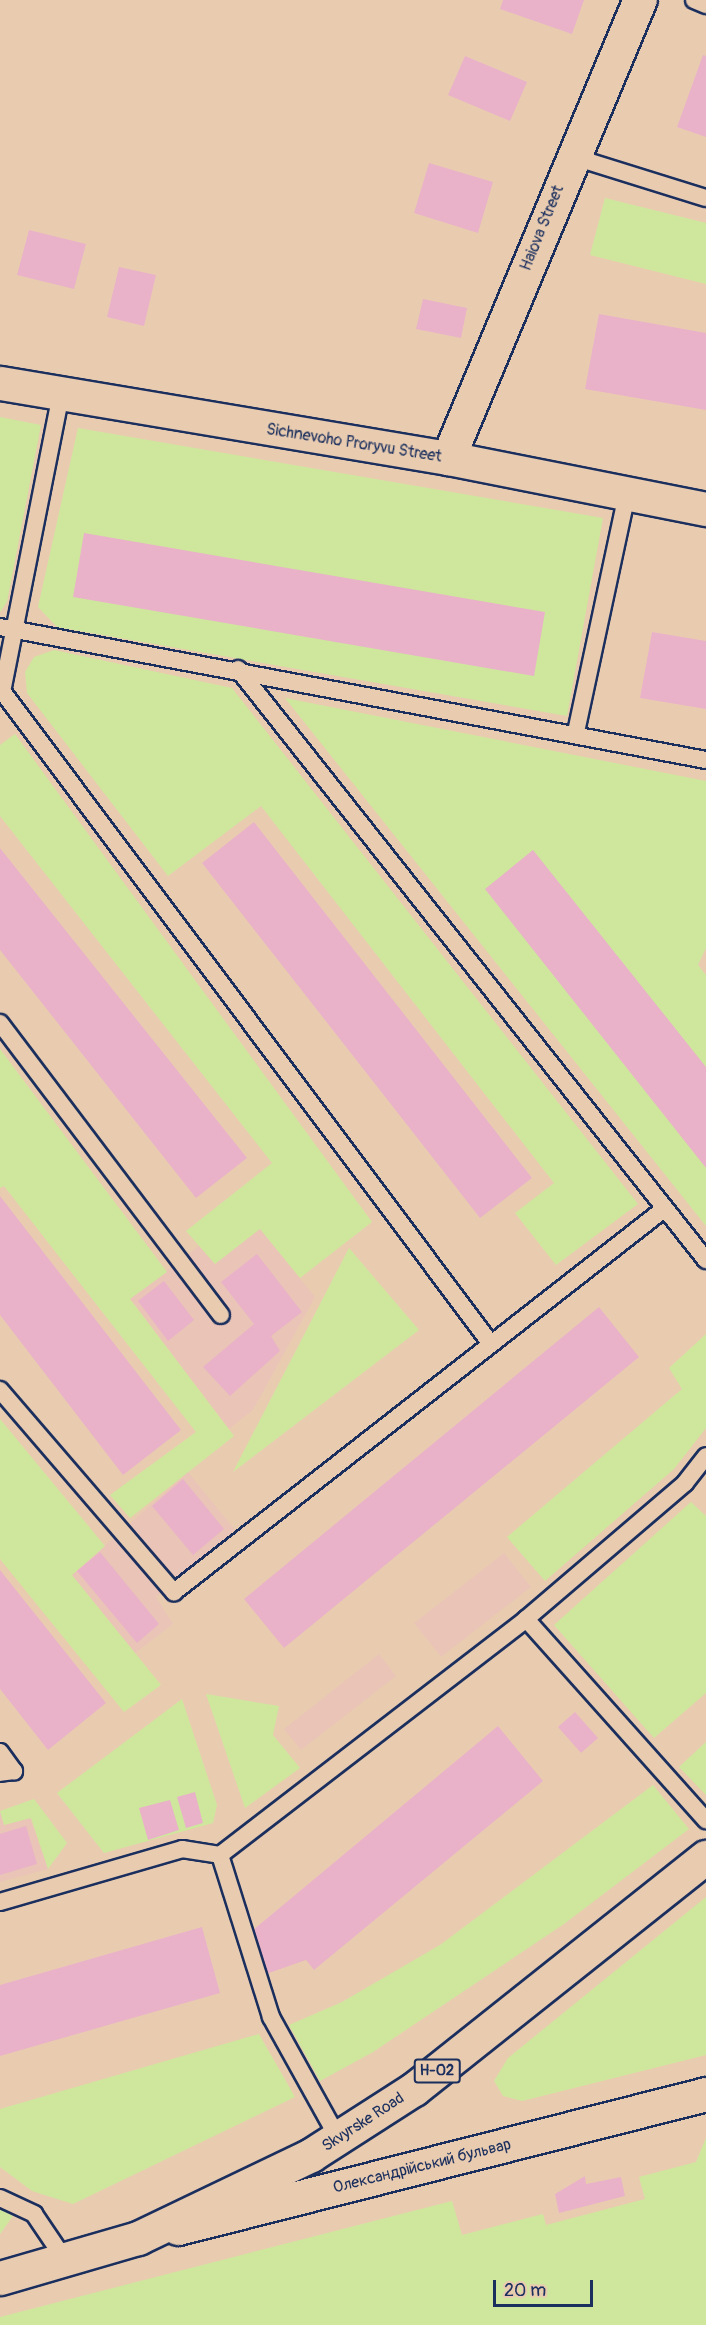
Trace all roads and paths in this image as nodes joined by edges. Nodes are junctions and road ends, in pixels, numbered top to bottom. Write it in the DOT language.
graph roads {
  1 [pos="640,0"];
  2 [pos="694,0"];
  3 [pos="706,5"];
  4 [pos="571,156"];
  5 [pos="706,198"];
  6 [pos="0,382"];
  7 [pos="61,394"];
  8 [pos="448,458"];
  9 [pos="627,495"];
  10 [pos="706,509"];
  11 [pos="7,628"];
  12 [pos="238,669"];
  13 [pos="1,693"];
  14 [pos="576,732"];
  15 [pos="706,760"];
  16 [pos="0,1023"];
  17 [pos="664,1209"];
  18 [pos="706,1260"];
  19 [pos="221,1315"];
  20 [pos="491,1344"];
  21 [pos="0,1390"];
  22 [pos="706,1456"];
  23 [pos="526,1619"];
  24 [pos="0,1752"];
  25 [pos="0,1773"];
  26 [pos="706,1820"];
  27 [pos="220,1855"];
  28 [pos="706,1857"];
  29 [pos="0,1902"];
  30 [pos="706,2094"];
  31 [pos="338,2138"];
  32 [pos="0,2199"];
  33 [pos="138,2238"];
  34 [pos="65,2260"];
  35 [pos="0,2278"];
  1 -- 4 [label="main road, Haiova Street"];
  2 -- 3 [label="lane"];
  4 -- 5 [label="lane"];
  4 -- 8 [label="main road, Haiova Street"];
  6 -- 7 [label="main road, Sichnevoho Proryvu Street"];
  7 -- 8 [label="main road, Sichnevoho Proryvu Street"];
  7 -- 11 [label="lane"];
  8 -- 9 [label="main road, Sichnevoho Proryvu Street"];
  9 -- 10 [label="main road, Sichnevoho Proryvu Street"];
  9 -- 14 [label="lane"];
  11 -- 12 [label="lane"];
  11 -- 13 [label="lane"];
  12 -- 14 [label="lane"];
  12 -- 17 [label="lane"];
  13 -- 20 [label="lane"];
  14 -- 15 [label="lane"];
  16 -- 19 [label="lane"];
  17 -- 18 [label="lane"];
  17 -- 20 [label="lane"];
  20 -- 21 [label="lane"];
  22 -- 23 [label="lane"];
  23 -- 26 [label="lane"];
  23 -- 27 [label="lane"];
  24 -- 25 [label="lane"];
  27 -- 29 [label="lane"];
  27 -- 31 [label="lane"];
  28 -- 31 [label="main road, Skvyrske Road / Н-02"];
  30 -- 33 [label="main road, Олександрійський бульвар"];
  31 -- 33 [label="main road, Skvyrske Road / Н-02"];
  32 -- 34 [label="lane"];
  33 -- 34 [label="main road, Skvyrske Road / Н-02"];
  34 -- 35 [label="main road, Skvyrske Road / Н-02"];
}
